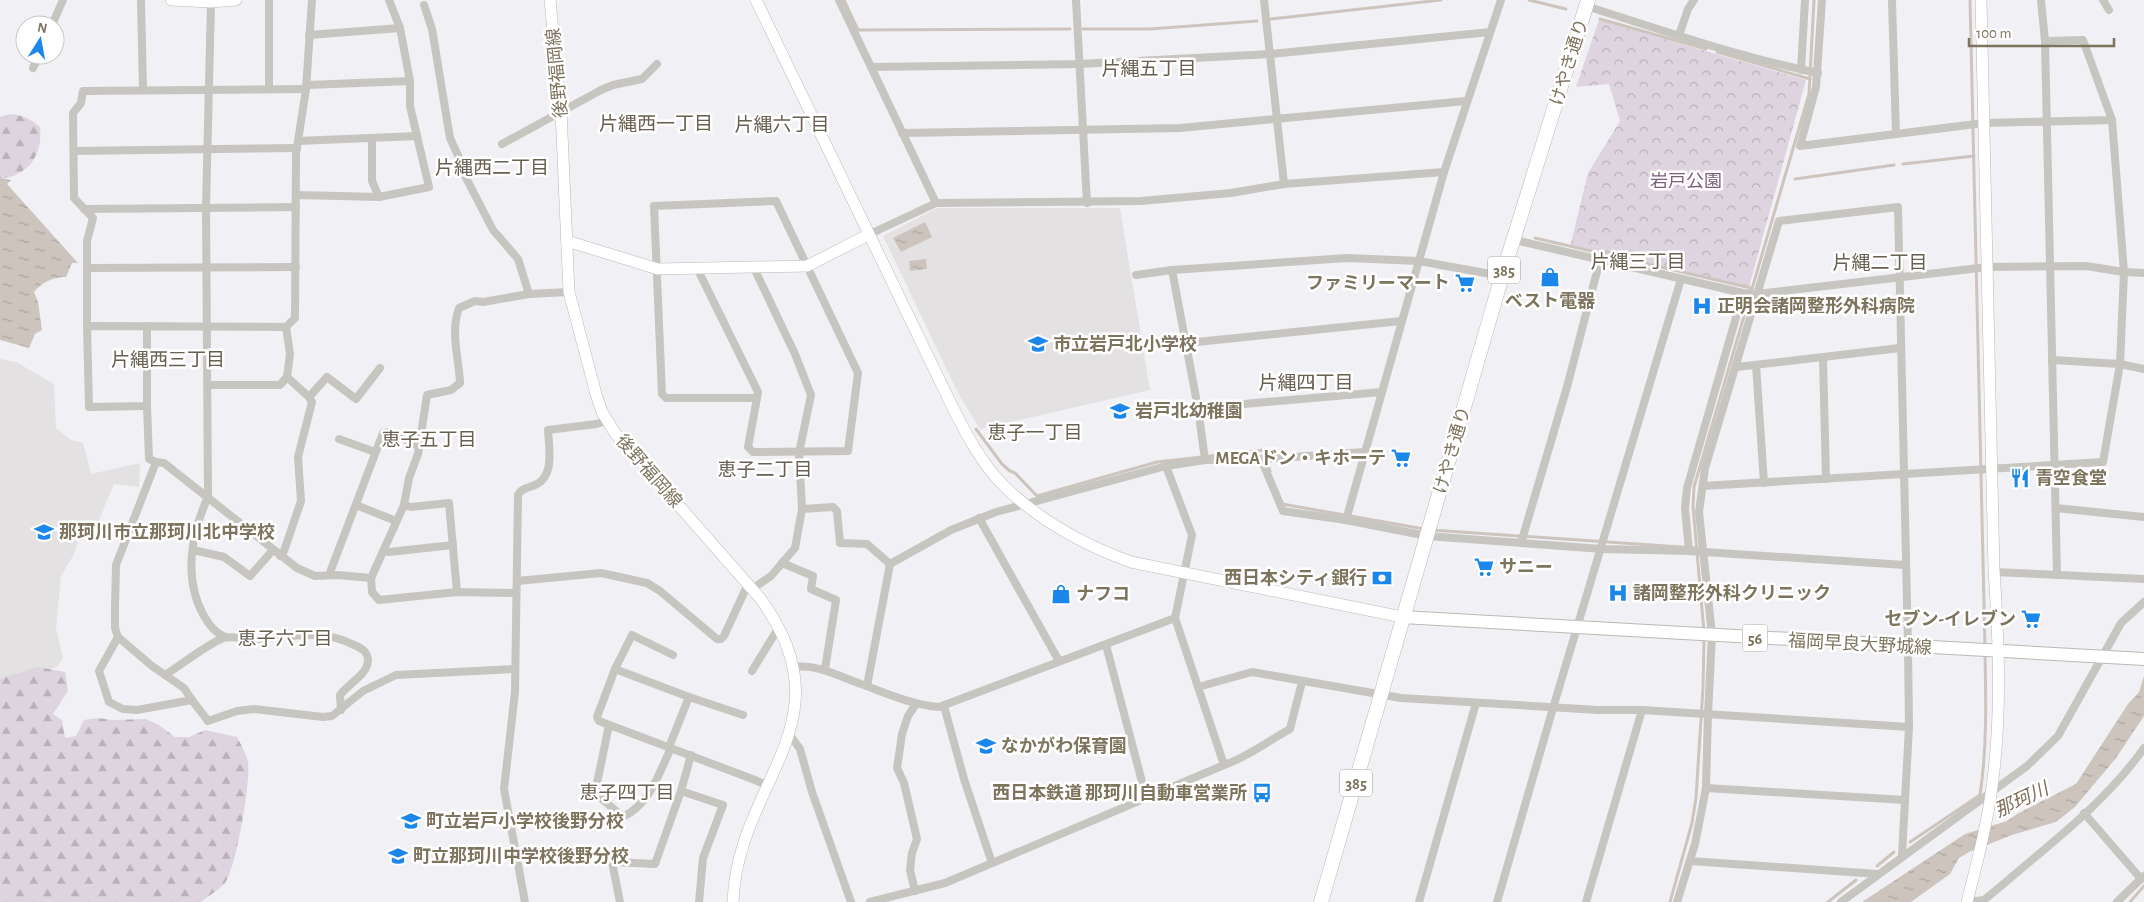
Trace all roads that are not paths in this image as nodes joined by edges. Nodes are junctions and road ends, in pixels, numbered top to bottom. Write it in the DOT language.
graph roads {
  1 [pos="63,0"];
  2 [pos="141,0"];
  3 [pos="171,0"];
  4 [pos="236,0"];
  5 [pos="269,0"];
  6 [pos="312,0"];
  7 [pos="389,0"];
  8 [pos="550,0"];
  9 [pos="756,0"];
  10 [pos="839,0"];
  11 [pos="1076,0"];
  12 [pos="1264,0"];
  13 [pos="1501,0"];
  14 [pos="1694,0"];
  15 [pos="1805,0"];
  16 [pos="1822,0"];
  17 [pos="1892,0"];
  18 [pos="1981,0"];
  19 [pos="2041,0"];
  20 [pos="2103,0"];
  21 [pos="212,2"];
  22 [pos="1587,3"];
  23 [pos="424,5"];
  24 [pos="2109,10"];
  25 [pos="56,15"];
  26 [pos="400,28"];
  27 [pos="1490,32"];
  28 [pos="309,35"];
  29 [pos="1679,36"];
  30 [pos="2045,41"];
  31 [pos="1271,54"];
  32 [pos="657,64"];
  33 [pos="1079,64"];
  34 [pos="34,65"];
  35 [pos="871,67"];
  36 [pos="33,68"];
  37 [pos="1801,70"];
  38 [pos="1818,73"];
  39 [pos="410,82"];
  40 [pos="306,87"];
  41 [pos="210,89"];
  42 [pos="268,89"];
  43 [pos="143,90"];
  44 [pos="1466,101"];
  45 [pos="561,111"];
  46 [pos="1277,120"];
  47 [pos="2112,120"];
  48 [pos="2047,121"];
  49 [pos="1984,123"];
  50 [pos="1083,130"];
  51 [pos="902,133"];
  52 [pos="1896,134"];
  53 [pos="417,136"];
  54 [pos="372,138"];
  55 [pos="502,144"];
  56 [pos="298,145"];
  57 [pos="208,149"];
  58 [pos="74,151"];
  59 [pos="1444,172"];
  60 [pos="1284,184"];
  61 [pos="296,195"];
  62 [pos="378,197"];
  63 [pos="936,203"];
  64 [pos="1087,203"];
  65 [pos="206,207"];
  66 [pos="296,207"];
  67 [pos="84,209"];
  68 [pos="868,235"];
  69 [pos="1515,240"];
  70 [pos="568,242"];
  71 [pos="1600,260"];
  72 [pos="1419,261"];
  73 [pos="753,266"];
  74 [pos="807,266"];
  75 [pos="2050,266"];
  76 [pos="296,267"];
  77 [pos="1988,267"];
  78 [pos="87,268"];
  79 [pos="206,268"];
  80 [pos="697,268"];
  81 [pos="658,269"];
  82 [pos="1172,270"];
  83 [pos="2124,272"];
  84 [pos="2144,273"];
  85 [pos="1136,275"];
  86 [pos="1502,276"];
  87 [pos="1900,278"];
  88 [pos="1681,279"];
  89 [pos="569,292"];
  90 [pos="1742,293"];
  91 [pos="529,294"];
  92 [pos="1757,294"];
  93 [pos="1401,321"];
  94 [pos="87,326"];
  95 [pos="147,326"];
  96 [pos="207,326"];
  97 [pos="286,327"];
  98 [pos="1186,343"];
  99 [pos="1900,348"];
  100 [pos="1823,358"];
  101 [pos="2052,360"];
  102 [pos="2120,364"];
  103 [pos="1756,365"];
  104 [pos="1736,367"];
  105 [pos="380,368"];
  106 [pos="2144,369"];
  107 [pos="288,377"];
  108 [pos="208,385"];
  109 [pos="1382,392"];
  110 [pos="309,397"];
  111 [pos="757,398"];
  112 [pos="147,406"];
  113 [pos="1198,408"];
  114 [pos="607,421"];
  115 [pos="338,439"];
  116 [pos="418,446"];
  117 [pos="375,452"];
  118 [pos="799,452"];
  119 [pos="1365,452"];
  120 [pos="1261,459"];
  121 [pos="1205,460"];
  122 [pos="156,462"];
  123 [pos="1166,466"];
  124 [pos="2055,466"];
  125 [pos="1992,469"];
  126 [pos="1904,475"];
  127 [pos="1826,479"];
  128 [pos="1764,484"];
  129 [pos="1703,486"];
  130 [pos="208,497"];
  131 [pos="1024,503"];
  132 [pos="356,505"];
  133 [pos="404,505"];
  134 [pos="2056,508"];
  135 [pos="802,509"];
  136 [pos="2144,517"];
  137 [pos="979,518"];
  138 [pos="1346,520"];
  139 [pos="396,521"];
  140 [pos="1427,536"];
  141 [pos="1521,543"];
  142 [pos="453,546"];
  143 [pos="1602,548"];
  144 [pos="193,550"];
  145 [pos="273,550"];
  146 [pos="385,551"];
  147 [pos="1689,551"];
  148 [pos="1703,552"];
  149 [pos="280,556"];
  150 [pos="782,564"];
  151 [pos="890,564"];
  152 [pos="1905,565"];
  153 [pos="1994,572"];
  154 [pos="1184,573"];
  155 [pos="329,575"];
  156 [pos="2057,575"];
  157 [pos="371,578"];
  158 [pos="2144,579"];
  159 [pos="517,581"];
  160 [pos="750,587"];
  161 [pos="457,592"];
  162 [pos="516,593"];
  163 [pos="2144,602"];
  164 [pos="1402,617"];
  165 [pos="1175,618"];
  166 [pos="779,627"];
  167 [pos="1578,627"];
  168 [pos="1712,635"];
  169 [pos="118,637"];
  170 [pos="225,637"];
  171 [pos="1106,645"];
  172 [pos="1908,646"];
  173 [pos="1998,652"];
  174 [pos="673,655"];
  175 [pos="2105,657"];
  176 [pos="2144,659"];
  177 [pos="1059,661"];
  178 [pos="794,667"];
  179 [pos="514,669"];
  180 [pos="615,669"];
  181 [pos="825,669"];
  182 [pos="752,671"];
  183 [pos="166,675"];
  184 [pos="1302,682"];
  185 [pos="867,686"];
  186 [pos="1198,688"];
  187 [pos="1381,694"];
  188 [pos="689,697"];
  189 [pos="192,700"];
  190 [pos="1476,703"];
  191 [pos="916,704"];
  192 [pos="944,706"];
  193 [pos="1553,708"];
  194 [pos="341,710"];
  195 [pos="1642,710"];
  196 [pos="1708,714"];
  197 [pos="743,715"];
  198 [pos="609,725"];
  199 [pos="1909,727"];
  200 [pos="790,735"];
  201 [pos="670,747"];
  202 [pos="2144,748"];
  203 [pos="691,755"];
  204 [pos="1224,765"];
  205 [pos="768,786"];
  206 [pos="1706,788"];
  207 [pos="681,791"];
  208 [pos="1992,792"];
  209 [pos="1146,797"];
  210 [pos="1905,800"];
  211 [pos="2084,813"];
  212 [pos="1902,855"];
  213 [pos="1690,861"];
  214 [pos="992,864"];
  215 [pos="1878,874"];
  216 [pos="2142,878"];
  217 [pos="915,891"];
  218 [pos="1968,899"];
  219 [pos="1420,900"];
  220 [pos="524,902"];
  221 [pos="620,902"];
  222 [pos="699,902"];
  223 [pos="733,902"];
  224 [pos="851,902"];
  225 [pos="870,902"];
  226 [pos="1321,902"];
  227 [pos="1428,902"];
  228 [pos="1497,902"];
  229 [pos="1586,902"];
  230 [pos="1677,902"];
  231 [pos="1841,902"];
  232 [pos="2117,902"];
  1 -- 25 [label="street"];
  2 -- 43 [label="street"];
  3 -- 21 [label="street"];
  4 -- 21 [label="street"];
  5 -- 42 [label="street"];
  6 -- 28 [label="street"];
  7 -- 26 [label="street"];
  8 -- 45 [label="street, 後野福岡線"];
  9 -- 68 [label="street"];
  10 -- 35 [label="street"];
  11 -- 33 [label="street"];
  12 -- 31 [label="street"];
  13 -- 27 [label="street"];
  14 -- 29 [label="street"];
  15 -- 37 [label="street"];
  16 -- 38 [label="street"];
  17 -- 52 [label="street"];
  18 -- 49 [label="street"];
  19 -- 30 [label="street"];
  20 -- 24 [label="street"];
  21 -- 41 [label="street"];
  22 -- 29 [label="street"];
  22 -- 69 [label="highway, けやき通り / 385"];
  23 -- 91 [label="street"];
  26 -- 28 [label="street"];
  26 -- 39 [label="street"];
  27 -- 31 [label="street"];
  27 -- 44 [label="street"];
  28 -- 40 [label="street"];
  29 -- 37 [label="street"];
  30 -- 47 [label="street"];
  30 -- 48 [label="street"];
  31 -- 33 [label="street"];
  31 -- 46 [label="street"];
  32 -- 45 [label="street"];
  33 -- 35 [label="street"];
  33 -- 50 [label="street"];
  34 -- 36 [label="street"];
  35 -- 51 [label="street"];
  37 -- 38 [label="street"];
  38 -- 52 [label="street"];
  39 -- 40 [label="street"];
  39 -- 53 [label="street"];
  40 -- 42 [label="street"];
  40 -- 56 [label="street"];
  41 -- 42 [label="street"];
  41 -- 43 [label="street"];
  41 -- 57 [label="street"];
  43 -- 58 [label="street"];
  44 -- 46 [label="street"];
  44 -- 59 [label="street"];
  45 -- 55 [label="street"];
  45 -- 70 [label="street, 後野福岡線"];
  46 -- 50 [label="street"];
  46 -- 60 [label="street"];
  47 -- 48 [label="street"];
  47 -- 83 [label="street"];
  48 -- 49 [label="street"];
  48 -- 75 [label="street"];
  49 -- 52 [label="street"];
  49 -- 77 [label="street"];
  50 -- 51 [label="street"];
  50 -- 64 [label="street"];
  51 -- 63 [label="street"];
  53 -- 54 [label="street"];
  53 -- 62 [label="street"];
  54 -- 56 [label="street"];
  54 -- 62 [label="street"];
  56 -- 57 [label="street"];
  56 -- 61 [label="street"];
  57 -- 58 [label="street"];
  57 -- 65 [label="street"];
  58 -- 67 [label="street"];
  59 -- 60 [label="street"];
  59 -- 72 [label="street"];
  60 -- 64 [label="street"];
  61 -- 62 [label="street"];
  61 -- 66 [label="street"];
  63 -- 64 [label="street"];
  63 -- 68 [label="street"];
  65 -- 66 [label="street"];
  65 -- 67 [label="street"];
  65 -- 79 [label="street"];
  66 -- 76 [label="street"];
  67 -- 78 [label="street"];
  68 -- 74 [label="street"];
  68 -- 131 [label="street"];
  69 -- 71 [label="street"];
  69 -- 86 [label="highway, けやき通り / 385"];
  70 -- 81 [label="street"];
  70 -- 89 [label="street, 後野福岡線"];
  71 -- 88 [label="street"];
  71 -- 141 [label="street"];
  72 -- 82 [label="street"];
  72 -- 86 [label="street"];
  72 -- 93 [label="street"];
  73 -- 74 [label="street"];
  73 -- 80 [label="street"];
  73 -- 118 [label="street"];
  74 -- 81 [label="street"];
  74 -- 118 [label="street"];
  75 -- 77 [label="street"];
  75 -- 83 [label="street"];
  75 -- 101 [label="street"];
  76 -- 79 [label="street"];
  76 -- 97 [label="street"];
  77 -- 87 [label="street"];
  77 -- 125 [label="street"];
  78 -- 79 [label="street"];
  78 -- 94 [label="street"];
  79 -- 96 [label="street"];
  80 -- 81 [label="street"];
  80 -- 111 [label="street"];
  81 -- 111 [label="street"];
  82 -- 85 [label="street"];
  82 -- 98 [label="street"];
  83 -- 84 [label="street"];
  83 -- 102 [label="street"];
  86 -- 140 [label="highway, けやき通り / 385"];
  87 -- 92 [label="street"];
  87 -- 92 [label="street"];
  87 -- 99 [label="street"];
  88 -- 90 [label="street"];
  88 -- 143 [label="street"];
  89 -- 91 [label="street"];
  89 -- 114 [label="street, 後野福岡線"];
  90 -- 92 [label="street"];
  90 -- 147 [label="street"];
  91 -- 116 [label="street"];
  92 -- 104 [label="street"];
  93 -- 98 [label="street"];
  93 -- 109 [label="street"];
  94 -- 95 [label="street"];
  94 -- 112 [label="street"];
  95 -- 96 [label="street"];
  95 -- 112 [label="street"];
  96 -- 97 [label="street"];
  96 -- 108 [label="street"];
  97 -- 107 [label="street"];
  98 -- 113 [label="street"];
  99 -- 100 [label="street"];
  99 -- 126 [label="street"];
  100 -- 103 [label="street"];
  100 -- 127 [label="street"];
  101 -- 102 [label="street"];
  101 -- 124 [label="street"];
  102 -- 106 [label="street"];
  102 -- 124 [label="street"];
  103 -- 104 [label="street"];
  103 -- 128 [label="street"];
  104 -- 129 [label="street"];
  105 -- 110 [label="street"];
  107 -- 108 [label="street"];
  107 -- 110 [label="street"];
  108 -- 130 [label="street"];
  109 -- 113 [label="street"];
  109 -- 119 [label="street"];
  110 -- 149 [label="street"];
  111 -- 118 [label="street"];
  112 -- 122 [label="street"];
  113 -- 121 [label="street"];
  114 -- 159 [label="street"];
  114 -- 160 [label="street, 後野福岡線"];
  115 -- 117 [label="street"];
  116 -- 117 [label="street"];
  116 -- 133 [label="street"];
  117 -- 132 [label="street"];
  118 -- 135 [label="street"];
  119 -- 120 [label="street"];
  119 -- 138 [label="street"];
  120 -- 121 [label="street"];
  120 -- 138 [label="street"];
  121 -- 123 [label="street"];
  122 -- 130 [label="street"];
  122 -- 169 [label="street"];
  123 -- 131 [label="street"];
  123 -- 154 [label="street"];
  124 -- 125 [label="street"];
  124 -- 134 [label="street"];
  125 -- 126 [label="street"];
  125 -- 153 [label="street"];
  126 -- 127 [label="street"];
  126 -- 152 [label="street"];
  127 -- 128 [label="street"];
  128 -- 129 [label="street"];
  129 -- 148 [label="street"];
  130 -- 144 [label="street"];
  130 -- 145 [label="street"];
  131 -- 137 [label="street"];
  131 -- 154 [label="street"];
  132 -- 139 [label="street"];
  132 -- 155 [label="street"];
  133 -- 139 [label="street"];
  133 -- 142 [label="street"];
  134 -- 136 [label="street"];
  134 -- 156 [label="street"];
  135 -- 150 [label="street"];
  135 -- 151 [label="street"];
  137 -- 151 [label="street"];
  137 -- 177 [label="street"];
  138 -- 140 [label="street"];
  139 -- 146 [label="street"];
  140 -- 141 [label="street"];
  140 -- 164 [label="highway, けやき通り / 385"];
  141 -- 143 [label="street"];
  142 -- 146 [label="street"];
  142 -- 161 [label="street"];
  143 -- 147 [label="street"];
  143 -- 167 [label="street"];
  144 -- 145 [label="street"];
  144 -- 170 [label="street"];
  145 -- 149 [label="street"];
  146 -- 157 [label="street"];
  147 -- 148 [label="street"];
  148 -- 152 [label="street"];
  148 -- 168 [label="street"];
  149 -- 155 [label="street"];
  150 -- 160 [label="street"];
  150 -- 181 [label="street"];
  151 -- 185 [label="street"];
  152 -- 172 [label="street"];
  153 -- 156 [label="street"];
  153 -- 173 [label="street"];
  154 -- 164 [label="street"];
  154 -- 165 [label="street"];
  155 -- 157 [label="street"];
  156 -- 158 [label="street"];
  157 -- 161 [label="street"];
  159 -- 160 [label="street"];
  159 -- 162 [label="street"];
  160 -- 166 [label="street, 後野福岡線"];
  161 -- 162 [label="street"];
  162 -- 179 [label="street"];
  163 -- 175 [label="street"];
  164 -- 167 [label="main road, 福岡早良大野城線 / 56"];
  164 -- 187 [label="highway, けやき通り / 385"];
  165 -- 171 [label="street"];
  165 -- 186 [label="street"];
  166 -- 178 [label="street, 後野福岡線"];
  166 -- 182 [label="street"];
  167 -- 168 [label="main road, 福岡早良大野城線 / 56"];
  167 -- 193 [label="street"];
  168 -- 172 [label="main road, 福岡早良大野城線 / 56"];
  168 -- 196 [label="street"];
  169 -- 183 [label="street"];
  169 -- 189 [label="street"];
  170 -- 183 [label="street"];
  170 -- 194 [label="street"];
  171 -- 177 [label="street"];
  171 -- 209 [label="street"];
  172 -- 173 [label="main road, 福岡早良大野城線 / 56"];
  172 -- 199 [label="street"];
  173 -- 175 [label="main road, 福岡早良大野城線 / 56"];
  173 -- 208 [label="street"];
  174 -- 180 [label="street"];
  175 -- 176 [label="main road, 56"];
  175 -- 208 [label="street"];
  177 -- 192 [label="street"];
  178 -- 181 [label="street"];
  178 -- 200 [label="street, 後野福岡線"];
  179 -- 194 [label="street"];
  179 -- 220 [label="street"];
  180 -- 188 [label="street"];
  180 -- 198 [label="street"];
  181 -- 185 [label="street"];
  183 -- 189 [label="street"];
  184 -- 186 [label="street"];
  184 -- 187 [label="street"];
  184 -- 204 [label="street"];
  185 -- 191 [label="street"];
  186 -- 204 [label="street"];
  187 -- 190 [label="street"];
  187 -- 226 [label="highway, けやき通り / 385"];
  188 -- 197 [label="street"];
  188 -- 201 [label="street"];
  189 -- 194 [label="street"];
  190 -- 193 [label="street"];
  190 -- 219 [label="street"];
  191 -- 192 [label="street"];
  191 -- 217 [label="street"];
  192 -- 214 [label="street"];
  193 -- 195 [label="street"];
  193 -- 228 [label="street"];
  195 -- 196 [label="street"];
  195 -- 229 [label="street"];
  196 -- 199 [label="street"];
  196 -- 206 [label="street"];
  198 -- 201 [label="street"];
  198 -- 201 [label="street"];
  199 -- 210 [label="street"];
  200 -- 205 [label="street, 後野福岡線"];
  200 -- 224 [label="street"];
  201 -- 203 [label="street"];
  202 -- 211 [label="street"];
  203 -- 205 [label="street"];
  203 -- 207 [label="street"];
  204 -- 209 [label="street"];
  205 -- 223 [label="street, 後野福岡線"];
  206 -- 210 [label="street"];
  206 -- 213 [label="street"];
  207 -- 221 [label="street"];
  207 -- 222 [label="street"];
  208 -- 212 [label="street"];
  208 -- 218 [label="street"];
  209 -- 214 [label="street"];
  210 -- 212 [label="street"];
  211 -- 216 [label="street"];
  211 -- 218 [label="street"];
  212 -- 215 [label="street"];
  213 -- 215 [label="street"];
  213 -- 230 [label="street"];
  214 -- 217 [label="street"];
  215 -- 231 [label="street"];
  216 -- 232 [label="street"];
  217 -- 225 [label="street"];
  219 -- 227 [label="street"];
}
